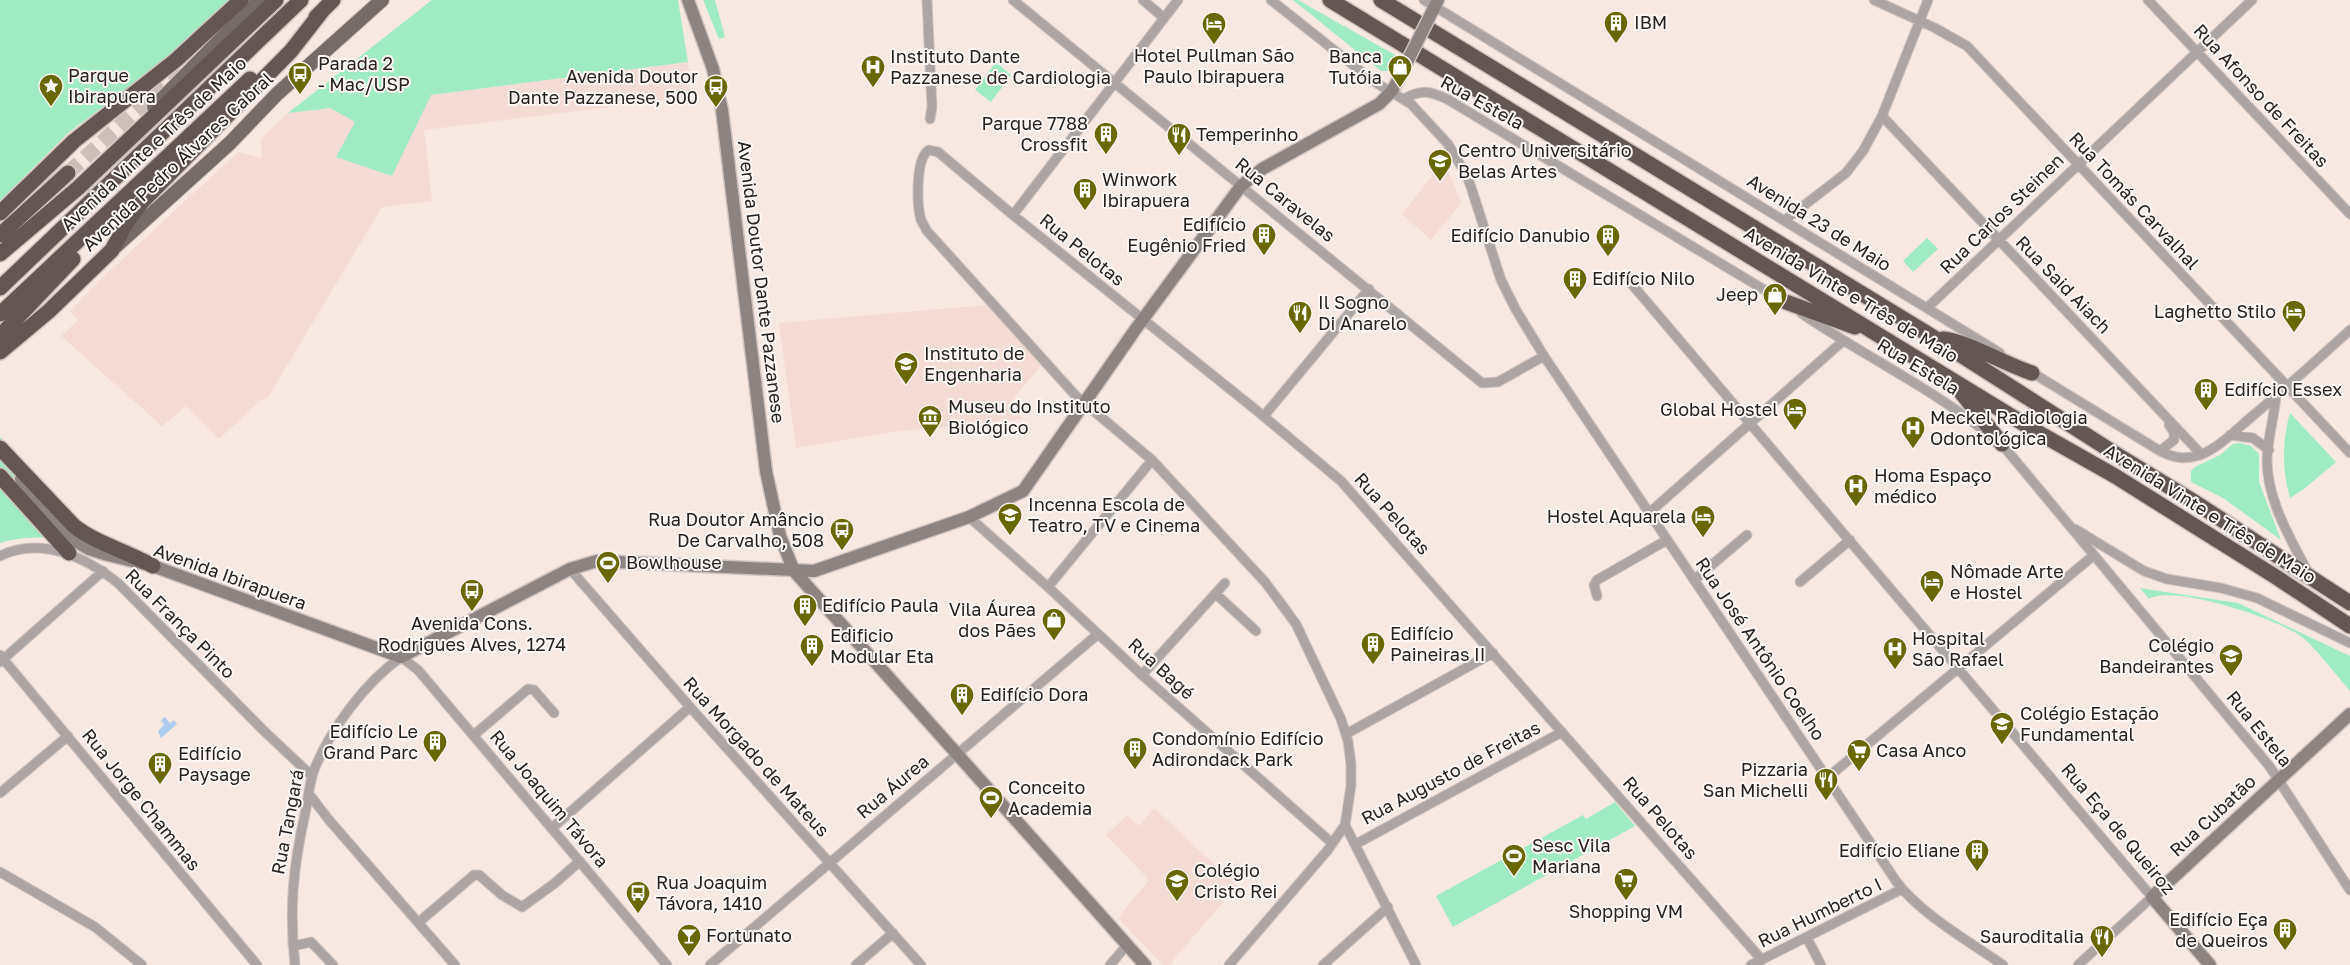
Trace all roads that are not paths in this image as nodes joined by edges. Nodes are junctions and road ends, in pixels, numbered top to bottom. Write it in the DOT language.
graph roads {
  1 [pos="241,0"];
  2 [pos="259,0"];
  3 [pos="276,0"];
  4 [pos="301,0"];
  5 [pos="382,0"];
  6 [pos="391,0"];
  7 [pos="688,0"];
  8 [pos="927,0"];
  9 [pos="1013,0"];
  10 [pos="1143,0"];
  11 [pos="1178,0"];
  12 [pos="1271,0"];
  13 [pos="1330,0"];
  14 [pos="1381,0"];
  15 [pos="1874,0"];
  16 [pos="1928,0"];
  17 [pos="2148,0"];
  18 [pos="2252,0"];
  19 [pos="328,5"];
  20 [pos="1432,6"];
  21 [pos="364,15"];
  22 [pos="1164,18"];
  23 [pos="1920,21"];
  24 [pos="2197,52"];
  25 [pos="1113,82"];
  26 [pos="1395,86"];
  27 [pos="1404,99"];
  28 [pos="1882,116"];
  29 [pos="930,119"];
  30 [pos="120,149"];
  31 [pos="2078,164"];
  32 [pos="68,173"];
  33 [pos="1241,186"];
  34 [pos="116,206"];
  35 [pos="0,213"];
  36 [pos="2350,214"];
  37 [pos="1013,215"];
  38 [pos="1784,220"];
  39 [pos="0,234"];
  40 [pos="1998,240"];
  41 [pos="112,250"];
  42 [pos="0,254"];
  43 [pos="1630,282"];
  44 [pos="0,288"];
  45 [pos="1369,289"];
  46 [pos="1786,302"];
  47 [pos="1927,308"];
  48 [pos="0,314"];
  49 [pos="1143,319"];
  50 [pos="1869,329"];
  51 [pos="2350,330"];
  52 [pos="1936,339"];
  53 [pos="1843,342"];
  54 [pos="1,348"];
  55 [pos="1544,356"];
  56 [pos="2032,373"];
  57 [pos="1948,376"];
  58 [pos="2288,386"];
  59 [pos="2276,396"];
  60 [pos="1085,403"];
  61 [pos="2160,409"];
  62 [pos="1264,416"];
  63 [pos="1751,423"];
  64 [pos="2230,435"];
  65 [pos="2002,444"];
  66 [pos="0,448"];
  67 [pos="2269,450"];
  68 [pos="2160,451"];
  69 [pos="0,453"];
  70 [pos="2350,453"];
  71 [pos="2201,454"];
  72 [pos="1152,460"];
  73 [pos="0,476"];
  74 [pos="1649,513"];
  75 [pos="969,517"];
  76 [pos="2069,525"];
  77 [pos="1747,535"];
  78 [pos="1667,540"];
  79 [pos="1850,540"];
  80 [pos="69,553"];
  81 [pos="2094,555"];
  82 [pos="0,556"];
  83 [pos="153,566"];
  84 [pos="570,569"];
  85 [pos="103,571"];
  86 [pos="794,571"];
  87 [pos="2310,576"];
  88 [pos="1694,580"];
  89 [pos="1800,582"];
  90 [pos="1225,583"];
  91 [pos="1048,587"];
  92 [pos="1216,594"];
  93 [pos="1597,596"];
  94 [pos="2350,603"];
  95 [pos="2350,626"];
  96 [pos="1256,630"];
  97 [pos="1098,634"];
  98 [pos="2350,643"];
  99 [pos="1493,653"];
  100 [pos="401,657"];
  101 [pos="1,659"];
  102 [pos="1958,668"];
  103 [pos="1142,675"];
  104 [pos="690,707"];
  105 [pos="554,712"];
  106 [pos="2350,714"];
  107 [pos="1562,732"];
  108 [pos="1346,734"];
  109 [pos="474,735"];
  110 [pos="68,736"];
  111 [pos="958,753"];
  112 [pos="312,776"];
  113 [pos="1827,778"];
  114 [pos="2279,779"];
  115 [pos="0,793"];
  116 [pos="309,794"];
  117 [pos="1345,826"];
  118 [pos="552,828"];
  119 [pos="1332,843"];
  120 [pos="1356,844"];
  121 [pos="580,861"];
  122 [pos="829,863"];
  123 [pos="0,872"];
  124 [pos="1902,889"];
  125 [pos="2350,890"];
  126 [pos="2152,897"];
  127 [pos="1388,907"];
  128 [pos="419,922"];
  129 [pos="892,934"];
  130 [pos="1807,938"];
  131 [pos="1127,945"];
  132 [pos="293,946"];
  133 [pos="1762,960"];
  134 [pos="142,965"];
  135 [pos="257,965"];
  136 [pos="295,965"];
  137 [pos="333,965"];
  138 [pos="456,965"];
  139 [pos="667,965"];
  140 [pos="710,965"];
  141 [pos="856,965"];
  142 [pos="921,965"];
  143 [pos="1110,965"];
  144 [pos="1144,965"];
  145 [pos="1229,965"];
  146 [pos="1322,965"];
  147 [pos="1416,965"];
  148 [pos="1751,965"];
  149 [pos="1821,965"];
  150 [pos="2003,965"];
  151 [pos="2078,965"];
  152 [pos="2210,965"];
  1 -- 35 [label="highway"];
  2 -- 30 [label="main road"];
  3 -- 30 [label="highway"];
  4 -- 44 [label="highway, Avenida Vinte e Três de Maio"];
  5 -- 21 [label="main road, Avenida Pedro Álvares Cabral"];
  6 -- 21 [label="main road"];
  7 -- 86 [label="street, Avenida Doutor Dante Pazzanese"];
  8 -- 29 [label="street"];
  9 -- 25 [label="street, Rua Caravelas"];
  10 -- 22 [label="street"];
  11 -- 22 [label="street"];
  12 -- 26 [label="street, Rua José Antônio Coelho"];
  13 -- 50 [label="highway, Avenida Vinte e Três de Maio"];
  14 -- 52 [label="highway, Avenida Vinte e Três de Maio"];
  15 -- 23 [label="street, Rua Tomás Carvalhal"];
  16 -- 23 [label="street"];
  17 -- 24 [label="street, Rua Afonso de Freitas"];
  18 -- 24 [label="street, Rua Carlos Steinen"];
  19 -- 34 [label="highway, Avenida Vinte e Três de Maio"];
  19 -- 41 [label="highway"];
  20 -- 26 [label="street, bridge"];
  20 -- 38 [label="street, Avenida 23 de Maio"];
  21 -- 41 [label="main road, Avenida Pedro Álvares Cabral"];
  22 -- 25 [label="street"];
  23 -- 28 [label="street"];
  23 -- 31 [label="street, Rua Tomás Carvalhal"];
  24 -- 31 [label="street, Rua Carlos Steinen"];
  24 -- 36 [label="street, Rua Afonso de Freitas"];
  25 -- 33 [label="street, Rua Caravelas"];
  25 -- 37 [label="street"];
  26 -- 27 [label="street, Rua José Antônio Coelho"];
  26 -- 33 [label="street"];
  27 -- 46 [label="street, Rua Estela"];
  27 -- 55 [label="street, Rua José Antônio Coelho"];
  28 -- 38 [label="street"];
  28 -- 40 [label="street, Rua Said Aiach"];
  30 -- 42 [label="highway"];
  31 -- 40 [label="street, Rua Carlos Steinen"];
  31 -- 58 [label="street, Rua Tomás Carvalhal"];
  32 -- 39 [label="highway"];
  33 -- 45 [label="street, Rua Caravelas"];
  33 -- 49 [label="street"];
  34 -- 48 [label="highway, Avenida Vinte e Três de Maio"];
  34 -- 54 [label="highway"];
  37 -- 49 [label="street, Rua Pelotas"];
  37 -- 60 [label="street, Rua Pelotas"];
  38 -- 47 [label="street, Avenida 23 de Maio"];
  40 -- 47 [label="street, Rua Carlos Steinen"];
  40 -- 61 [label="street, Rua Said Aiach"];
  41 -- 54 [label="highway, Avenida Pedro Álvares Cabral"];
  43 -- 63 [label="street, Rua Eça de Queiroz"];
  45 -- 55 [label="street, Rua Caravelas"];
  45 -- 62 [label="street"];
  46 -- 50 [label="highway"];
  46 -- 53 [label="street, Rua Estela"];
  47 -- 56 [label="street, Avenida 23 de Maio"];
  49 -- 60 [label="street"];
  49 -- 62 [label="street, Rua Pelotas"];
  50 -- 57 [label="highway, Avenida Vinte e Três de Maio"];
  51 -- 58 [label="street"];
  52 -- 56 [label="highway"];
  52 -- 87 [label="highway, Avenida Vinte e Três de Maio"];
  53 -- 63 [label="street"];
  53 -- 65 [label="street, Rua Estela"];
  55 -- 74 [label="street, Rua José Antônio Coelho"];
  56 -- 68 [label="street, Avenida 23 de Maio"];
  57 -- 65 [label="highway"];
  57 -- 95 [label="highway, Avenida Vinte e Três de Maio"];
  58 -- 59 [label="street"];
  58 -- 70 [label="street, Rua Tomás Carvalhal"];
  59 -- 64 [label="street"];
  59 -- 67 [label="street"];
  60 -- 72 [label="street"];
  60 -- 75 [label="street"];
  61 -- 68 [label="street, Rua Said Aiach"];
  61 -- 71 [label="street, Rua Said Aiach"];
  62 -- 99 [label="street, Rua Pelotas"];
  63 -- 74 [label="street"];
  63 -- 79 [label="street, Rua Eça de Queiroz"];
  64 -- 67 [label="street"];
  64 -- 71 [label="street"];
  65 -- 76 [label="street, Rua Estela"];
  66 -- 83 [label="highway"];
  67 -- 87 [label="street"];
  68 -- 71 [label="street, Avenida 23 de Maio"];
  69 -- 83 [label="street, Avenida Ibirapuera"];
  72 -- 91 [label="street"];
  72 -- 108 [label="street"];
  73 -- 80 [label="highway"];
  74 -- 78 [label="street, Rua José Antônio Coelho"];
  75 -- 86 [label="street"];
  75 -- 91 [label="street, Rua Bagé"];
  76 -- 81 [label="street, Rua Estela"];
  76 -- 98 [label="street"];
  77 -- 88 [label="street"];
  78 -- 88 [label="street, Rua José Antônio Coelho"];
  78 -- 93 [label="street"];
  79 -- 89 [label="street"];
  79 -- 102 [label="street, Rua Eça de Queiroz"];
  80 -- 82 [label="street, Rua França Pinto"];
  80 -- 85 [label="street, Rua França Pinto"];
  81 -- 102 [label="street"];
  81 -- 114 [label="street, Rua Estela"];
  83 -- 100 [label="street, Avenida Ibirapuera"];
  84 -- 86 [label="street"];
  84 -- 100 [label="street"];
  84 -- 104 [label="street, Rua Morgado de Mateus"];
  85 -- 101 [label="street"];
  85 -- 112 [label="street, Rua França Pinto"];
  86 -- 111 [label="street"];
  87 -- 94 [label="highway, Avenida Vinte e Três de Maio"];
  88 -- 113 [label="street, Rua José Antônio Coelho"];
  90 -- 92 [label="street"];
  91 -- 97 [label="street, Rua Bagé"];
  92 -- 96 [label="street"];
  92 -- 103 [label="street"];
  97 -- 103 [label="street, Rua Bagé"];
  97 -- 111 [label="street, Rua Áurea"];
  99 -- 107 [label="street, Rua Pelotas"];
  99 -- 108 [label="street"];
  100 -- 109 [label="street, Rua Joaquim Távora"];
  100 -- 112 [label="street, Rua Tangará"];
  101 -- 110 [label="street, Rua Jorge Chammas"];
  102 -- 113 [label="street"];
  102 -- 126 [label="street, Rua Eça de Queiroz"];
  103 -- 119 [label="street, Rua Bagé"];
  104 -- 118 [label="street"];
  104 -- 122 [label="street, Rua Morgado de Mateus"];
  105 -- 109 [label="street"];
  106 -- 114 [label="street, Rua Cubatão"];
  107 -- 120 [label="street, Rua Augusto de Freitas"];
  107 -- 133 [label="street, Rua Pelotas"];
  108 -- 117 [label="street"];
  109 -- 118 [label="street, Rua Joaquim Távora"];
  110 -- 115 [label="street"];
  110 -- 135 [label="street, Rua Jorge Chammas"];
  111 -- 122 [label="street, Rua Áurea"];
  111 -- 131 [label="street"];
  112 -- 116 [label="street, Rua Tangará"];
  113 -- 124 [label="street, Rua José Antônio Coelho"];
  114 -- 125 [label="street, Rua Estela"];
  114 -- 126 [label="street, Rua Cubatão"];
  116 -- 128 [label="street"];
  116 -- 132 [label="street, Rua Tangará"];
  117 -- 119 [label="street"];
  117 -- 120 [label="street"];
  118 -- 121 [label="street, Rua Joaquim Távora"];
  119 -- 145 [label="street"];
  120 -- 127 [label="street"];
  121 -- 128 [label="street"];
  121 -- 139 [label="street, Rua Joaquim Távora"];
  122 -- 129 [label="street, Rua Morgado de Mateus"];
  122 -- 140 [label="street, Rua Áurea"];
  123 -- 134 [label="street"];
  124 -- 130 [label="street, Rua Humberto I"];
  124 -- 150 [label="street, Rua José Antônio Coelho"];
  126 -- 151 [label="street, Rua Cubatão"];
  126 -- 152 [label="street, Rua Eça de Queiroz"];
  127 -- 146 [label="street"];
  127 -- 147 [label="street"];
  128 -- 138 [label="street"];
  129 -- 141 [label="street"];
  129 -- 142 [label="street, Rua Morgado de Mateus"];
  130 -- 133 [label="street, Rua Humberto I"];
  130 -- 149 [label="street"];
  131 -- 143 [label="street"];
  131 -- 144 [label="street"];
  132 -- 136 [label="street, Rua Tangará"];
  132 -- 137 [label="street"];
  133 -- 148 [label="street, Rua Humberto I"];
}
